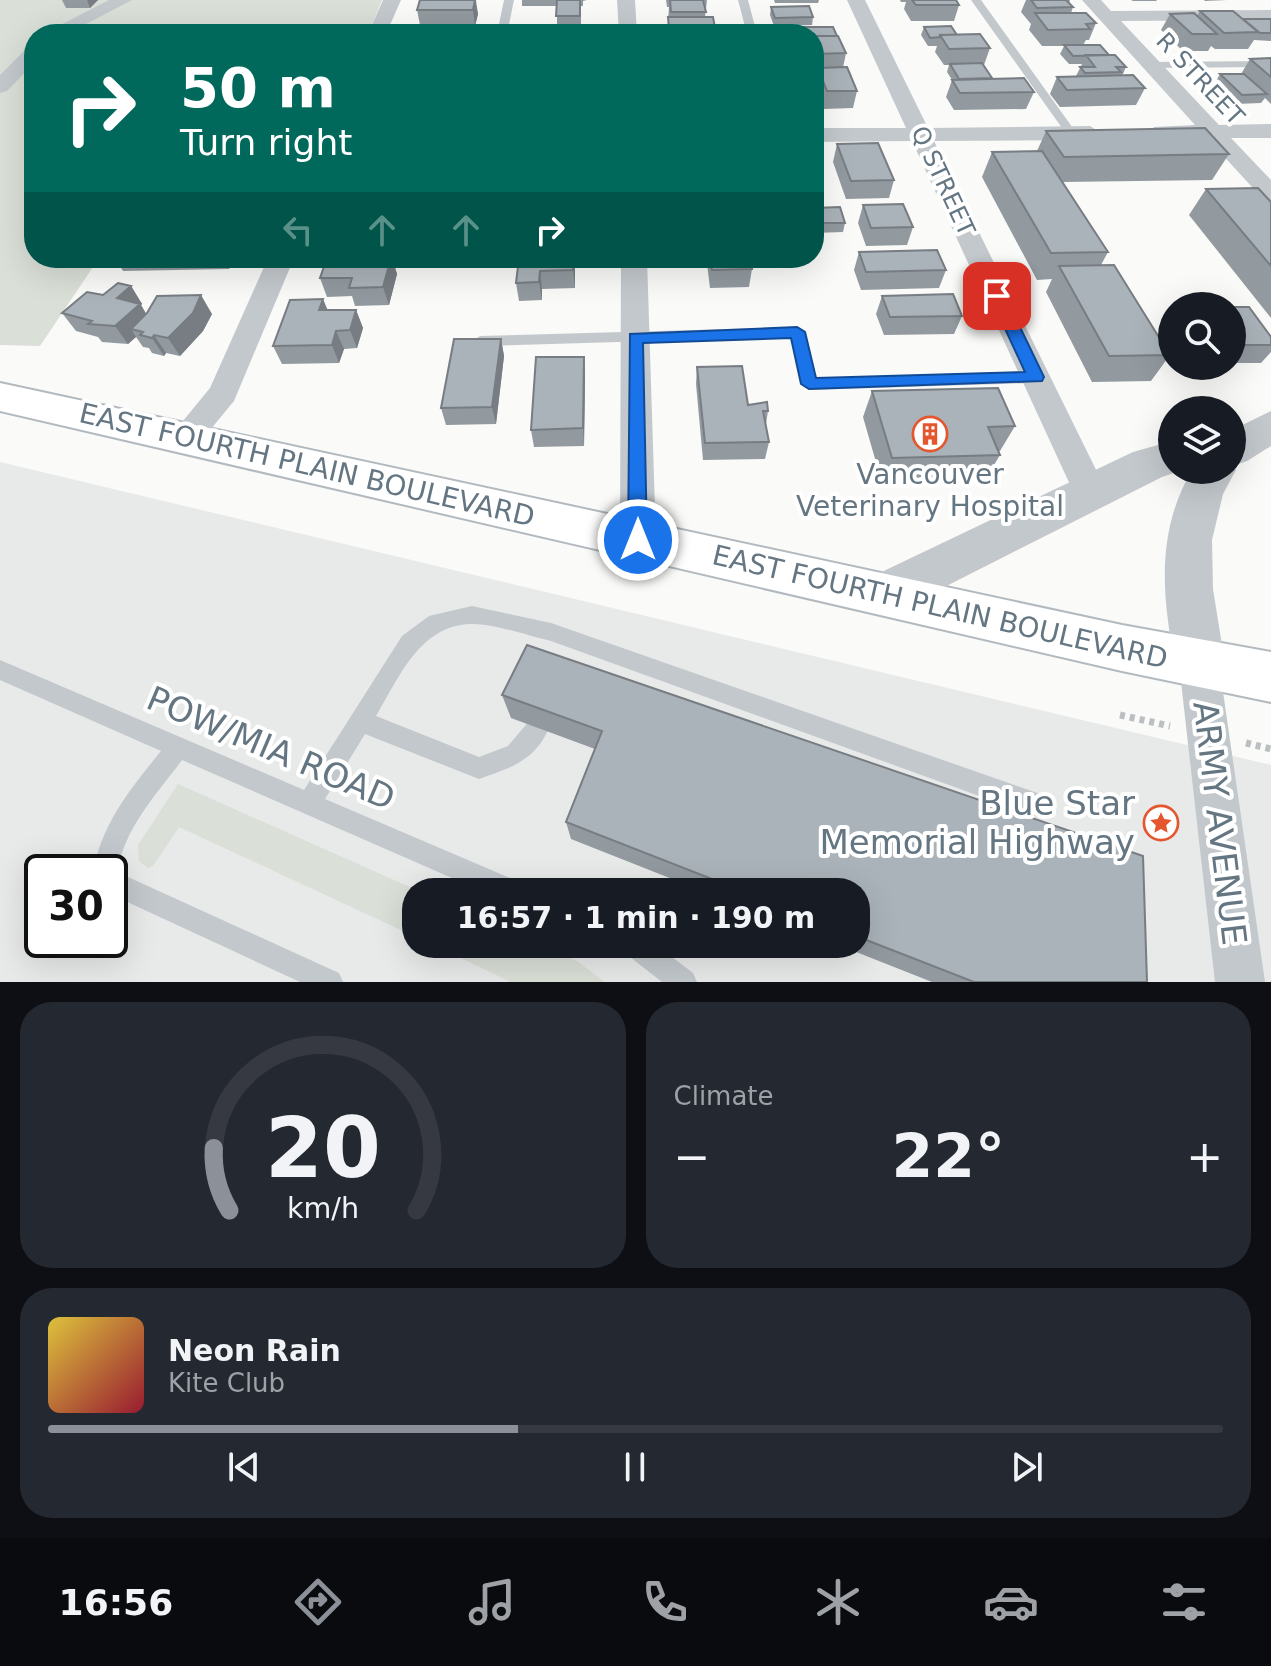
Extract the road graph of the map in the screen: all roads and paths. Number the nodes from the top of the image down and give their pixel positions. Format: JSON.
{"nodes":[{"id":1,"x":123,"y":0,"type":"edge"},
{"id":2,"x":392,"y":0,"type":"edge"},
{"id":3,"x":509,"y":0,"type":"edge"},
{"id":4,"x":626,"y":0,"type":"edge"},
{"id":5,"x":743,"y":0,"type":"edge"},
{"id":6,"x":856,"y":0,"type":"edge"},
{"id":7,"x":976,"y":0,"type":"edge"},
{"id":8,"x":1091,"y":0,"type":"edge"},
{"id":9,"x":1271,"y":15,"type":"edge"},
{"id":10,"x":1106,"y":16,"type":"junction"},
{"id":11,"x":73,"y":24,"type":"edge"},
{"id":12,"x":381,"y":24,"type":"edge"},
{"id":13,"x":504,"y":24,"type":"edge"},
{"id":14,"x":627,"y":24,"type":"edge"},
{"id":15,"x":749,"y":24,"type":"edge"},
{"id":16,"x":1271,"y":64,"type":"edge"},
{"id":17,"x":1152,"y":65,"type":"junction"},
{"id":18,"x":24,"y":66,"type":"edge"},
{"id":19,"x":0,"y":98,"type":"edge"},
{"id":20,"x":1213,"y":131,"type":"junction"},
{"id":21,"x":1271,"y":131,"type":"edge"},
{"id":22,"x":1071,"y":133,"type":"junction"},
{"id":23,"x":921,"y":134,"type":"junction"},
{"id":24,"x":824,"y":135,"type":"edge"},
{"id":25,"x":1271,"y":194,"type":"edge"},
{"id":26,"x":277,"y":268,"type":"edge"},
{"id":27,"x":634,"y":268,"type":"edge"},
{"id":28,"x":635,"y":338,"type":"junction"},
{"id":29,"x":467,"y":341,"type":"edge"},
{"id":30,"x":1036,"y":377,"type":"junction"},
{"id":31,"x":0,"y":397,"type":"edge"},
{"id":32,"x":185,"y":438,"type":"junction"},
{"id":33,"x":1158,"y":461,"type":"edge"},
{"id":34,"x":1207,"y":484,"type":"edge"},
{"id":35,"x":1090,"y":492,"type":"junction"},
{"id":36,"x":638,"y":540,"type":"junction"},
{"id":37,"x":884,"y":594,"type":"junction"},
{"id":38,"x":576,"y":641,"type":"junction"},
{"id":39,"x":1199,"y":664,"type":"junction"},
{"id":40,"x":565,"y":666,"type":"edge"},
{"id":41,"x":0,"y":670,"type":"edge"},
{"id":42,"x":1271,"y":677,"type":"edge"},
{"id":43,"x":360,"y":721,"type":"junction"},
{"id":44,"x":538,"y":728,"type":"edge"},
{"id":45,"x":178,"y":747,"type":"junction"},
{"id":46,"x":309,"y":803,"type":"junction"},
{"id":47,"x":1043,"y":807,"type":"dead end"},
{"id":48,"x":107,"y":854,"type":"edge"},
{"id":49,"x":481,"y":878,"type":"edge"},
{"id":50,"x":128,"y":889,"type":"edge"},
{"id":51,"x":652,"y":958,"type":"edge"},
{"id":52,"x":330,"y":982,"type":"edge"},
{"id":53,"x":684,"y":982,"type":"edge"},
{"id":54,"x":1240,"y":982,"type":"edge"}],
"edges":[{"from":1,"to":11,"type":"street"},
{"from":2,"to":12,"type":"street"},
{"from":3,"to":13,"type":"lane"},
{"from":4,"to":14,"type":"street"},
{"from":5,"to":15,"type":"lane"},
{"from":6,"to":23,"type":"street","name":"Q STREET"},
{"from":7,"to":22,"type":"lane"},
{"from":8,"to":10,"type":"street","name":"R STREET"},
{"from":9,"to":10,"type":"street"},
{"from":10,"to":17,"type":"street","name":"R STREET"},
{"from":16,"to":17,"type":"lane"},
{"from":17,"to":20,"type":"street","name":"R STREET"},
{"from":18,"to":19,"type":"street"},
{"from":20,"to":21,"type":"street"},
{"from":20,"to":22,"type":"street"},
{"from":20,"to":25,"type":"street","name":"R STREET"},
{"from":22,"to":23,"type":"street"},
{"from":23,"to":24,"type":"street"},
{"from":23,"to":30,"type":"street","name":"Q STREET"},
{"from":26,"to":32,"type":"street"},
{"from":27,"to":28,"type":"street"},
{"from":28,"to":29,"type":"lane"},
{"from":28,"to":30,"type":"lane"},
{"from":28,"to":36,"type":"street"},
{"from":30,"to":35,"type":"street","name":"Q STREET"},
{"from":31,"to":32,"type":"main road","name":"EAST FOURTH PLAIN BOULEVARD"},
{"from":32,"to":36,"type":"main road","name":"EAST FOURTH PLAIN BOULEVARD"},
{"from":33,"to":35,"type":"street"},
{"from":34,"to":39,"type":"street"},
{"from":35,"to":37,"type":"street"},
{"from":36,"to":37,"type":"main road","name":"EAST FOURTH PLAIN BOULEVARD"},
{"from":37,"to":39,"type":"main road","name":"EAST FOURTH PLAIN BOULEVARD"},
{"from":38,"to":40,"type":"lane"},
{"from":38,"to":43,"type":"lane"},
{"from":38,"to":47,"type":"lane"},
{"from":39,"to":42,"type":"main road","name":"EAST FOURTH PLAIN BOULEVARD"},
{"from":39,"to":54,"type":"street","name":"ARMY AVENUE"},
{"from":41,"to":45,"type":"lane","name":"POW/MIA ROAD"},
{"from":43,"to":44,"type":"lane"},
{"from":43,"to":46,"type":"lane"},
{"from":45,"to":46,"type":"lane","name":"POW/MIA ROAD"},
{"from":45,"to":48,"type":"lane"},
{"from":46,"to":49,"type":"lane","name":"POW/MIA ROAD"},
{"from":50,"to":52,"type":"lane"},
{"from":51,"to":53,"type":"lane"}]}
